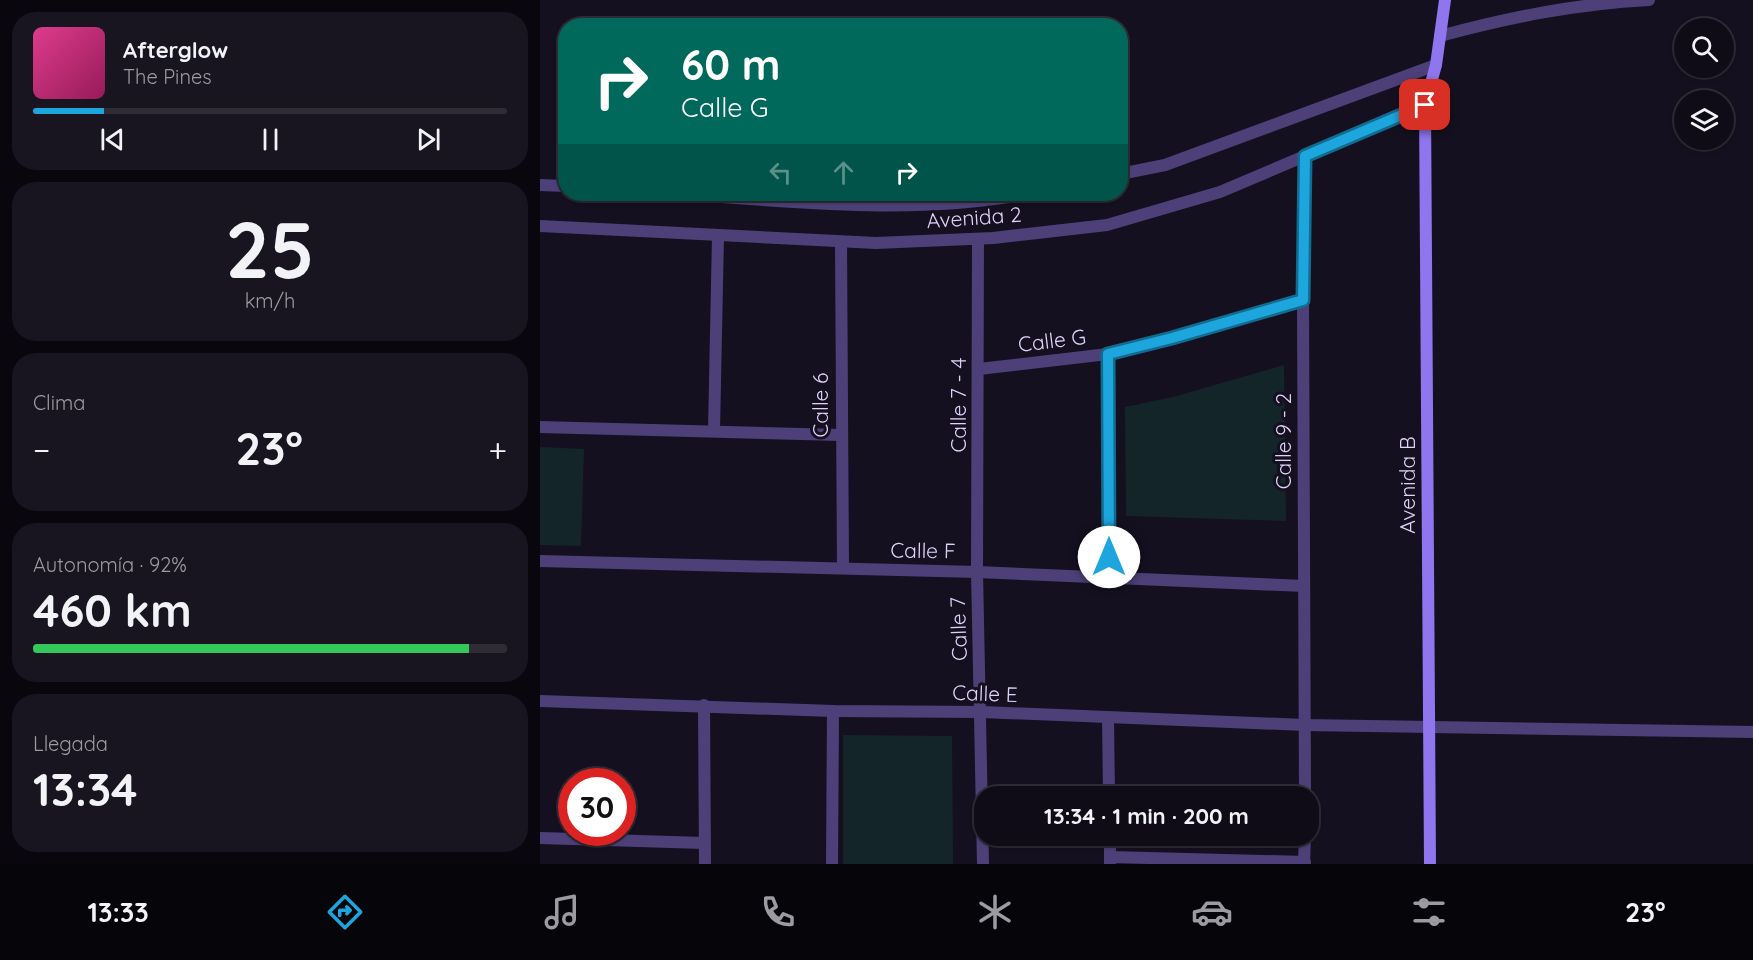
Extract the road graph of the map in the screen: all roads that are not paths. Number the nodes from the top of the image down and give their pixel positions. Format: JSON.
{"nodes":[{"id":1,"x":1446,"y":0,"type":"edge"},
{"id":2,"x":1649,"y":0,"type":"edge"},
{"id":3,"x":1440,"y":36,"type":"junction"},
{"id":4,"x":1436,"y":64,"type":"junction"},
{"id":5,"x":1425,"y":105,"type":"junction"},
{"id":6,"x":1305,"y":156,"type":"junction"},
{"id":7,"x":1128,"y":172,"type":"edge"},
{"id":8,"x":540,"y":185,"type":"edge"},
{"id":9,"x":558,"y":186,"type":"edge"},
{"id":10,"x":782,"y":201,"type":"edge"},
{"id":11,"x":970,"y":201,"type":"edge"},
{"id":12,"x":540,"y":226,"type":"edge"},
{"id":13,"x":718,"y":236,"type":"junction"},
{"id":14,"x":978,"y":239,"type":"junction"},
{"id":15,"x":841,"y":242,"type":"junction"},
{"id":16,"x":1303,"y":300,"type":"junction"},
{"id":17,"x":1108,"y":354,"type":"junction"},
{"id":18,"x":979,"y":369,"type":"junction"},
{"id":19,"x":540,"y":427,"type":"edge"},
{"id":20,"x":714,"y":431,"type":"junction"},
{"id":21,"x":840,"y":435,"type":"junction"},
{"id":22,"x":540,"y":561,"type":"edge"},
{"id":23,"x":843,"y":568,"type":"junction"},
{"id":24,"x":977,"y":572,"type":"junction"},
{"id":25,"x":1109,"y":579,"type":"junction"},
{"id":26,"x":1304,"y":586,"type":"junction"},
{"id":27,"x":540,"y":701,"type":"edge"},
{"id":28,"x":704,"y":705,"type":"junction"},
{"id":29,"x":833,"y":711,"type":"junction"},
{"id":30,"x":982,"y":712,"type":"junction"},
{"id":31,"x":1108,"y":719,"type":"junction"},
{"id":32,"x":1305,"y":725,"type":"junction"},
{"id":33,"x":1430,"y":726,"type":"junction"},
{"id":34,"x":1753,"y":732,"type":"edge"},
{"id":35,"x":1109,"y":786,"type":"edge"},
{"id":36,"x":1305,"y":786,"type":"edge"},
{"id":37,"x":540,"y":838,"type":"edge"},
{"id":38,"x":704,"y":843,"type":"junction"},
{"id":39,"x":1305,"y":846,"type":"edge"},
{"id":40,"x":1110,"y":860,"type":"edge"},
{"id":41,"x":1305,"y":863,"type":"edge"},
{"id":42,"x":705,"y":864,"type":"edge"},
{"id":43,"x":832,"y":864,"type":"edge"},
{"id":44,"x":983,"y":864,"type":"edge"},
{"id":45,"x":1430,"y":864,"type":"edge"}],
"edges":[{"from":1,"to":3,"type":"main road","name":"Avenida B"},
{"from":2,"to":3,"type":"street"},
{"from":3,"to":4,"type":"main road","name":"Avenida B"},
{"from":4,"to":5,"type":"main road","name":"Avenida B"},
{"from":4,"to":7,"type":"street"},
{"from":5,"to":6,"type":"street","name":"Avenida 2"},
{"from":5,"to":33,"type":"main road","name":"Avenida B"},
{"from":6,"to":14,"type":"street","name":"Avenida 2"},
{"from":6,"to":16,"type":"street","name":"Calle 9 - 2"},
{"from":8,"to":9,"type":"street"},
{"from":10,"to":11,"type":"street","name":"Avenida 2"},
{"from":12,"to":13,"type":"street","name":"Avenida 2"},
{"from":13,"to":15,"type":"street","name":"Avenida 2"},
{"from":13,"to":20,"type":"street"},
{"from":14,"to":15,"type":"street","name":"Avenida 2"},
{"from":14,"to":18,"type":"street","name":"Calle 7 - 4"},
{"from":15,"to":21,"type":"street","name":"Calle 6"},
{"from":16,"to":17,"type":"street","name":"Calle G"},
{"from":16,"to":26,"type":"street","name":"Calle 9 - 2"},
{"from":17,"to":18,"type":"street","name":"Calle G"},
{"from":17,"to":25,"type":"street"},
{"from":18,"to":24,"type":"street","name":"Calle 7 - 4"},
{"from":19,"to":20,"type":"street"},
{"from":20,"to":21,"type":"street"},
{"from":21,"to":23,"type":"street","name":"Calle 6"},
{"from":22,"to":23,"type":"street","name":"Calle F"},
{"from":23,"to":24,"type":"street","name":"Calle F"},
{"from":24,"to":25,"type":"street","name":"Calle F"},
{"from":24,"to":30,"type":"street","name":"Calle 7"},
{"from":25,"to":26,"type":"street","name":"Calle F"},
{"from":26,"to":32,"type":"street","name":"Calle 9 - 2"},
{"from":27,"to":28,"type":"street","name":"Calle E"},
{"from":28,"to":29,"type":"street","name":"Calle E"},
{"from":28,"to":38,"type":"street"},
{"from":29,"to":30,"type":"street","name":"Calle E"},
{"from":29,"to":43,"type":"street"},
{"from":30,"to":31,"type":"street","name":"Calle E"},
{"from":30,"to":44,"type":"street","name":"Calle 7"},
{"from":31,"to":32,"type":"street","name":"Calle E"},
{"from":31,"to":35,"type":"street"},
{"from":32,"to":33,"type":"street","name":"Calle E"},
{"from":32,"to":36,"type":"street","name":"Calle 9 - 2"},
{"from":33,"to":34,"type":"street","name":"Calle E"},
{"from":33,"to":45,"type":"main road","name":"Avenida B"},
{"from":37,"to":38,"type":"street"},
{"from":38,"to":42,"type":"street"},
{"from":39,"to":41,"type":"street"},
{"from":40,"to":41,"type":"street"}]}
